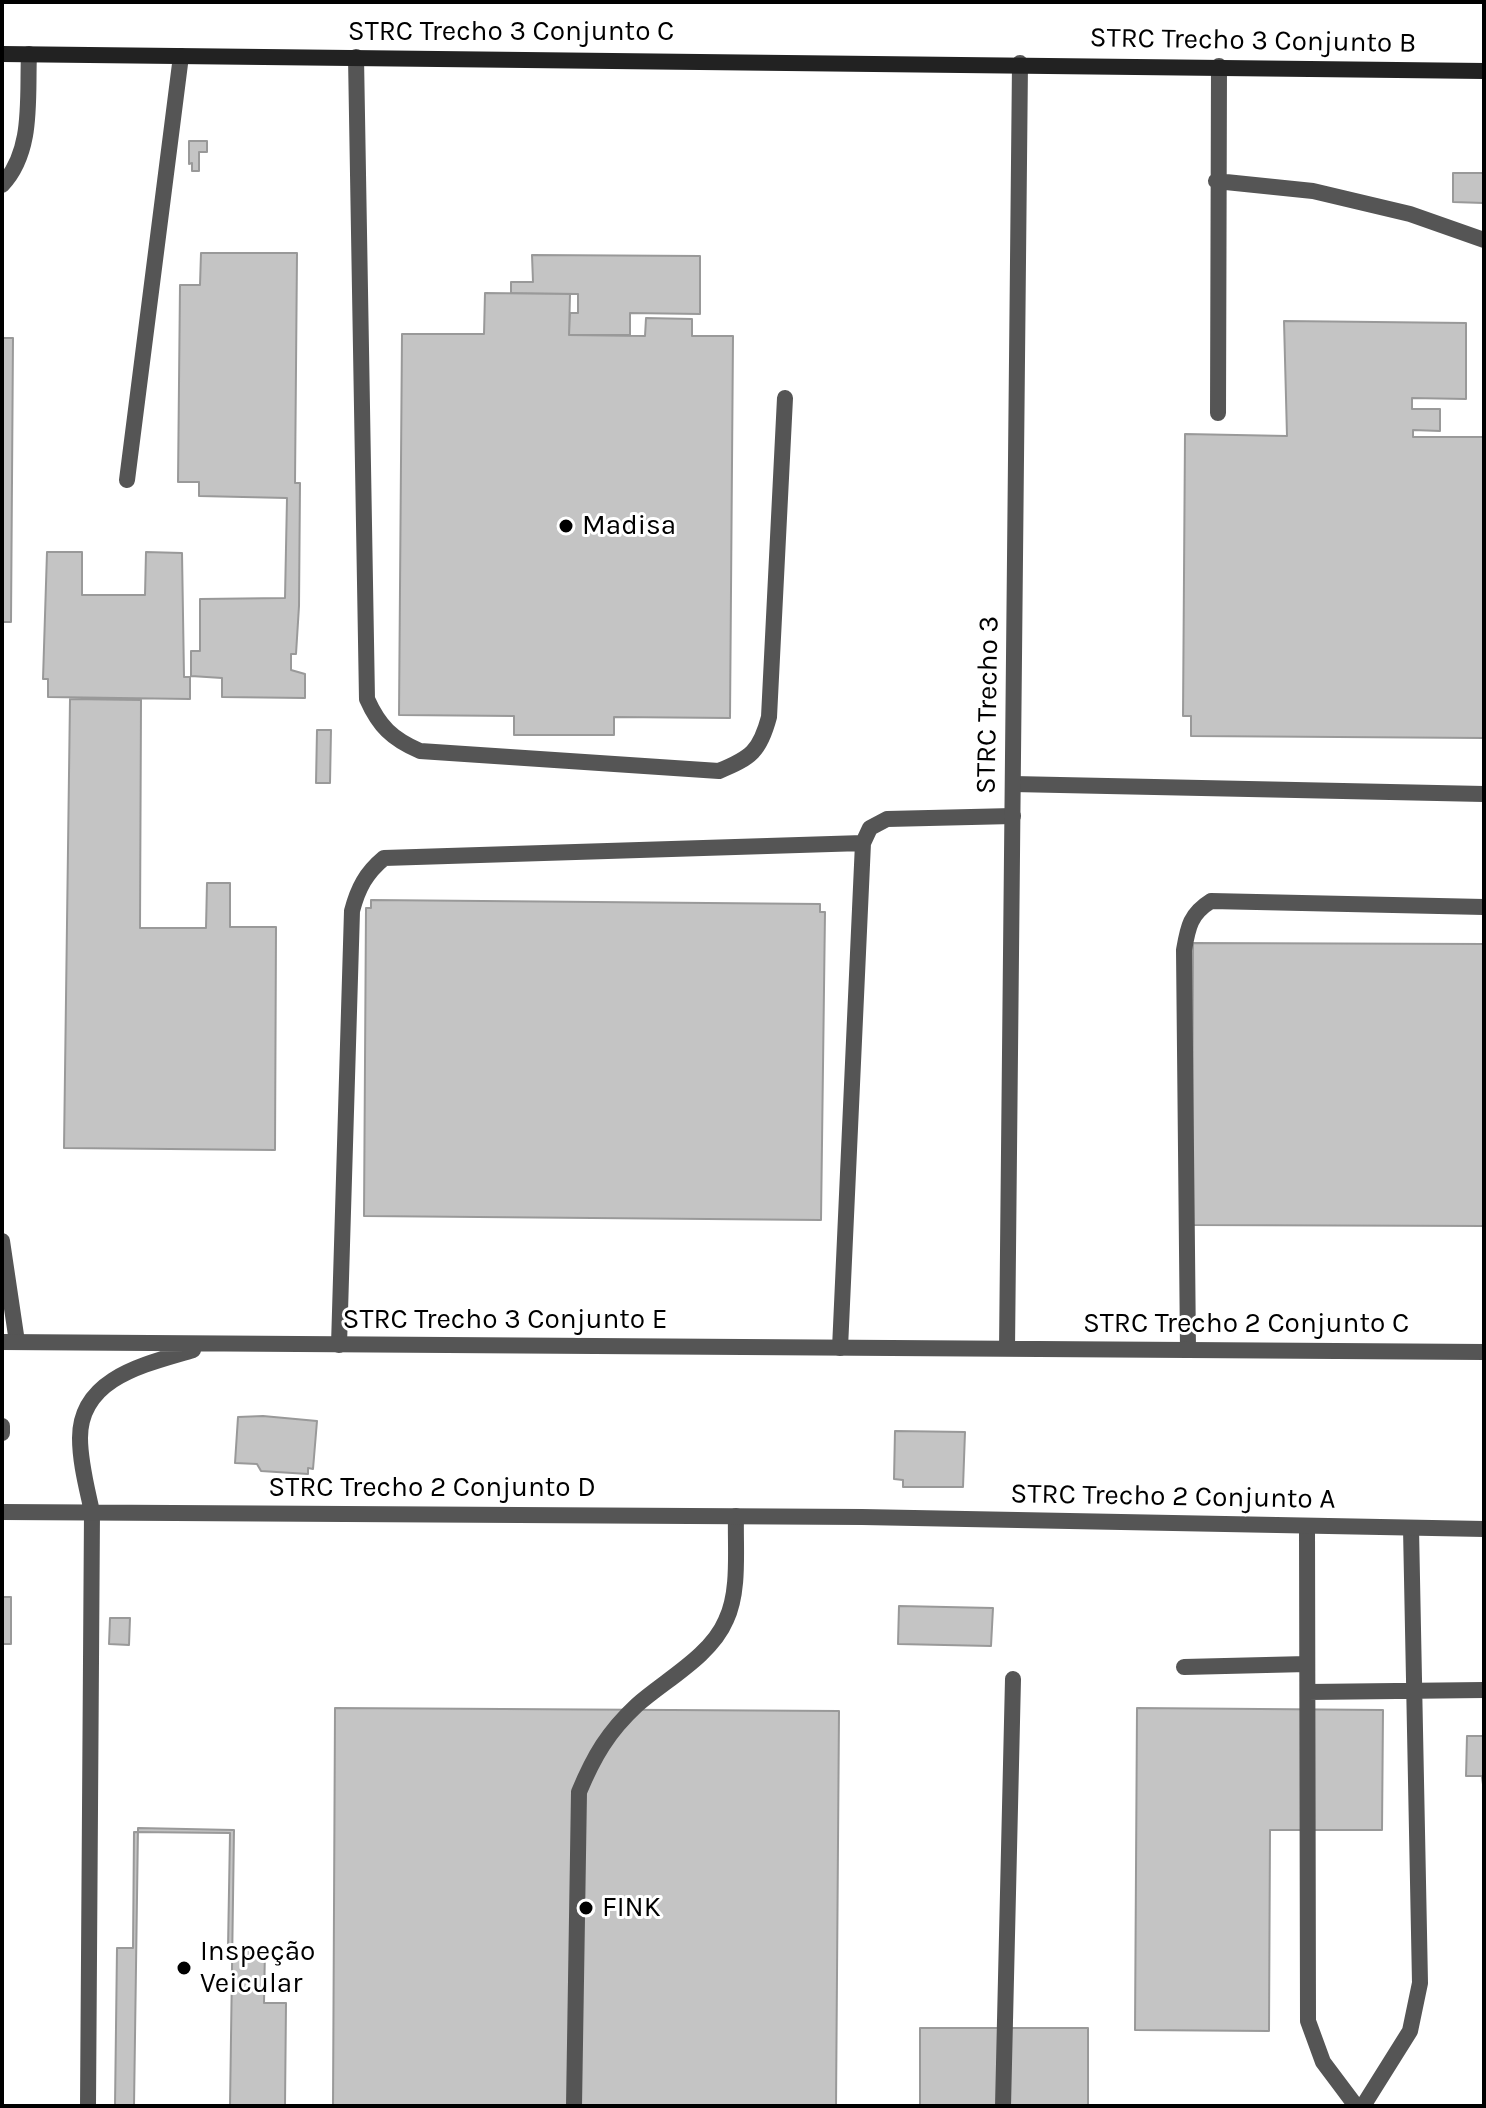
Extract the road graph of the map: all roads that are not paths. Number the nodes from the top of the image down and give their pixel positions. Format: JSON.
{"nodes":[{"id":1,"x":2,"y":54,"type":"edge"},
{"id":2,"x":29,"y":54,"type":"junction"},
{"id":3,"x":181,"y":56,"type":"junction"},
{"id":4,"x":356,"y":57,"type":"junction"},
{"id":5,"x":1020,"y":63,"type":"junction"},
{"id":6,"x":1219,"y":66,"type":"junction"},
{"id":7,"x":1484,"y":71,"type":"edge"},
{"id":8,"x":1216,"y":181,"type":"junction"},
{"id":9,"x":2,"y":185,"type":"edge"},
{"id":10,"x":1484,"y":240,"type":"edge"},
{"id":11,"x":785,"y":398,"type":"dead end"},
{"id":12,"x":1218,"y":413,"type":"dead end"},
{"id":13,"x":127,"y":480,"type":"dead end"},
{"id":14,"x":1013,"y":784,"type":"junction"},
{"id":15,"x":1484,"y":794,"type":"edge"},
{"id":16,"x":1013,"y":816,"type":"junction"},
{"id":17,"x":863,"y":843,"type":"junction"},
{"id":18,"x":1484,"y":907,"type":"edge"},
{"id":19,"x":2,"y":1241,"type":"edge"},
{"id":20,"x":10,"y":1342,"type":"edge"},
{"id":21,"x":210,"y":1345,"type":"junction"},
{"id":22,"x":339,"y":1345,"type":"junction"},
{"id":23,"x":840,"y":1348,"type":"junction"},
{"id":24,"x":1007,"y":1349,"type":"junction"},
{"id":25,"x":1188,"y":1350,"type":"junction"},
{"id":26,"x":1484,"y":1352,"type":"edge"},
{"id":27,"x":2,"y":1426,"type":"edge"},
{"id":28,"x":2,"y":1433,"type":"edge"},
{"id":29,"x":2,"y":1512,"type":"edge"},
{"id":30,"x":92,"y":1512,"type":"junction"},
{"id":31,"x":736,"y":1516,"type":"junction"},
{"id":32,"x":862,"y":1517,"type":"joint"},
{"id":33,"x":1307,"y":1526,"type":"junction"},
{"id":34,"x":1411,"y":1528,"type":"junction"},
{"id":35,"x":1484,"y":1529,"type":"edge"},
{"id":36,"x":1307,"y":1664,"type":"junction"},
{"id":37,"x":1184,"y":1667,"type":"dead end"},
{"id":38,"x":1013,"y":1679,"type":"dead end"},
{"id":39,"x":1484,"y":1690,"type":"edge"},
{"id":40,"x":1308,"y":1692,"type":"junction"},
{"id":41,"x":1413,"y":1693,"type":"junction"},
{"id":42,"x":88,"y":2106,"type":"edge"},
{"id":43,"x":574,"y":2106,"type":"edge"},
{"id":44,"x":1003,"y":2106,"type":"edge"},
{"id":45,"x":1356,"y":2106,"type":"edge"},
{"id":46,"x":1363,"y":2106,"type":"edge"}],
"edges":[{"from":1,"to":2,"type":"main road","name":"STRC Trecho 3 Conjunto C"},
{"from":2,"to":3,"type":"main road","name":"STRC Trecho 3 Conjunto C"},
{"from":2,"to":9,"type":"street"},
{"from":3,"to":4,"type":"main road","name":"STRC Trecho 3 Conjunto C"},
{"from":3,"to":13,"type":"street"},
{"from":4,"to":5,"type":"main road","name":"STRC Trecho 3 Conjunto C"},
{"from":4,"to":11,"type":"street"},
{"from":5,"to":6,"type":"main road","name":"STRC Trecho 3 Conjunto B"},
{"from":5,"to":14,"type":"street","name":"STRC Trecho 3"},
{"from":6,"to":7,"type":"main road","name":"STRC Trecho 3 Conjunto B"},
{"from":6,"to":8,"type":"street"},
{"from":8,"to":10,"type":"street"},
{"from":8,"to":12,"type":"street"},
{"from":14,"to":15,"type":"street"},
{"from":14,"to":16,"type":"street","name":"STRC Trecho 3"},
{"from":16,"to":17,"type":"street"},
{"from":16,"to":24,"type":"street","name":"STRC Trecho 3"},
{"from":17,"to":22,"type":"street"},
{"from":17,"to":23,"type":"street"},
{"from":18,"to":25,"type":"street"},
{"from":19,"to":20,"type":"street"},
{"from":20,"to":21,"type":"street","name":"STRC Trecho 3 Conjunto E"},
{"from":21,"to":22,"type":"street","name":"STRC Trecho 3 Conjunto E"},
{"from":21,"to":30,"type":"street"},
{"from":22,"to":23,"type":"street","name":"STRC Trecho 3 Conjunto E"},
{"from":23,"to":24,"type":"street","name":"STRC Trecho 3 Conjunto E"},
{"from":24,"to":25,"type":"street","name":"STRC Trecho 2 Conjunto C"},
{"from":25,"to":26,"type":"street","name":"STRC Trecho 2 Conjunto C"},
{"from":27,"to":28,"type":"street"},
{"from":29,"to":30,"type":"street","name":"STRC Trecho 2 Conjunto D"},
{"from":30,"to":31,"type":"street","name":"STRC Trecho 2 Conjunto D"},
{"from":30,"to":42,"type":"street"},
{"from":31,"to":32,"type":"street","name":"STRC Trecho 2 Conjunto D"},
{"from":31,"to":43,"type":"street"},
{"from":32,"to":33,"type":"street","name":"STRC Trecho 2 Conjunto A"},
{"from":33,"to":34,"type":"street","name":"STRC Trecho 2 Conjunto A"},
{"from":33,"to":36,"type":"street"},
{"from":34,"to":35,"type":"street","name":"STRC Trecho 2 Conjunto A"},
{"from":34,"to":41,"type":"street"},
{"from":36,"to":37,"type":"street"},
{"from":36,"to":40,"type":"street"},
{"from":38,"to":44,"type":"street"},
{"from":39,"to":41,"type":"street"},
{"from":40,"to":41,"type":"street"},
{"from":40,"to":45,"type":"street"},
{"from":41,"to":46,"type":"street"}]}
